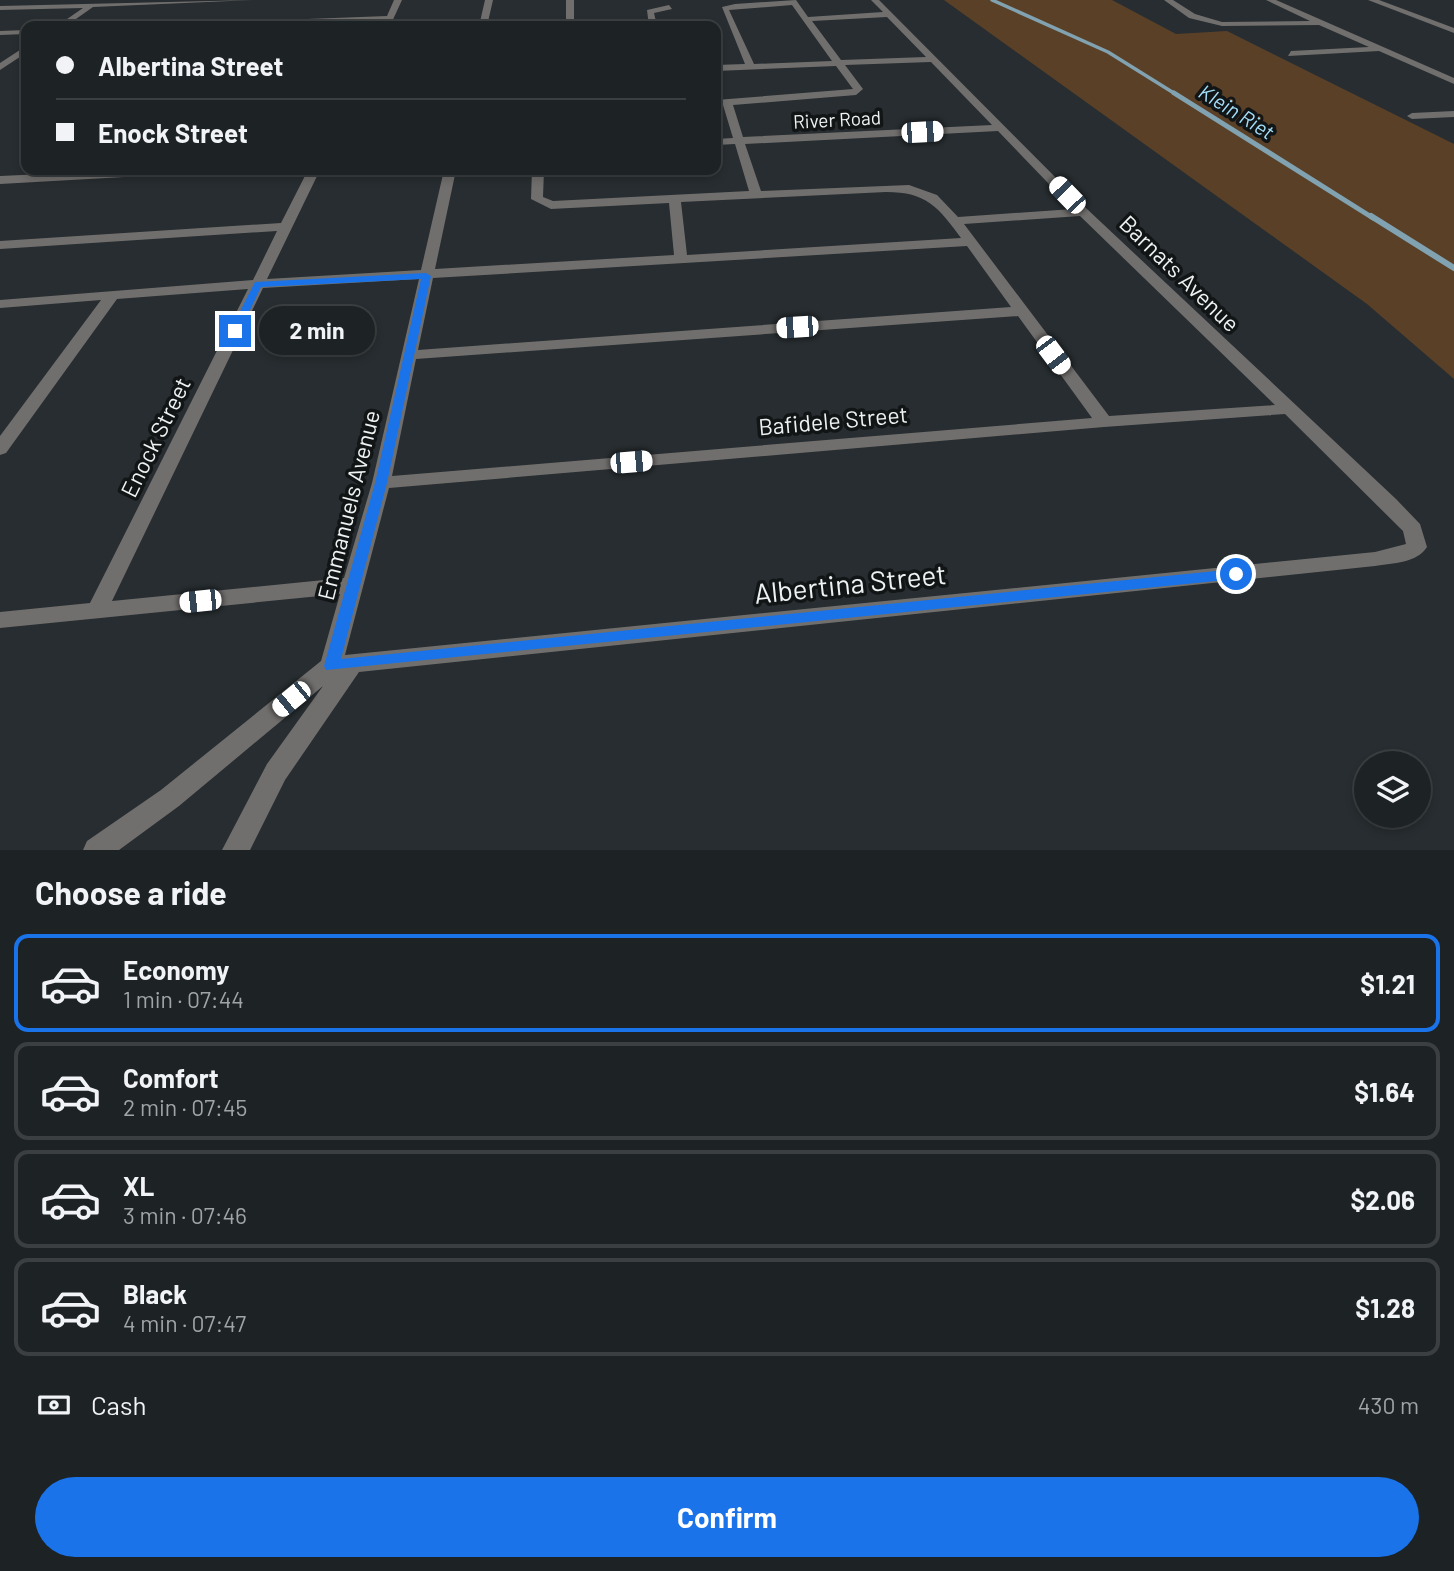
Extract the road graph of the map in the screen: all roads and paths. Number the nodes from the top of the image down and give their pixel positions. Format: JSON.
{"nodes":[{"id":1,"x":249,"y":0,"type":"edge"},
{"id":2,"x":398,"y":0,"type":"edge"},
{"id":3,"x":489,"y":0,"type":"edge"},
{"id":4,"x":570,"y":0,"type":"edge"},
{"id":5,"x":875,"y":0,"type":"edge"},
{"id":6,"x":1168,"y":0,"type":"edge"},
{"id":7,"x":1270,"y":0,"type":"edge"},
{"id":8,"x":1372,"y":0,"type":"edge"},
{"id":9,"x":794,"y":2,"type":"edge"},
{"id":10,"x":96,"y":3,"type":"edge"},
{"id":11,"x":669,"y":7,"type":"dead end"},
{"id":12,"x":0,"y":8,"type":"edge"},
{"id":13,"x":890,"y":14,"type":"junction"},
{"id":14,"x":808,"y":19,"type":"junction"},
{"id":15,"x":69,"y":21,"type":"edge"},
{"id":16,"x":388,"y":21,"type":"edge"},
{"id":17,"x":484,"y":21,"type":"edge"},
{"id":18,"x":570,"y":21,"type":"edge"},
{"id":19,"x":652,"y":21,"type":"edge"},
{"id":20,"x":1322,"y":23,"type":"junction"},
{"id":21,"x":21,"y":32,"type":"edge"},
{"id":22,"x":1454,"y":32,"type":"edge"},
{"id":23,"x":0,"y":33,"type":"edge"},
{"id":24,"x":1381,"y":49,"type":"junction"},
{"id":25,"x":21,"y":52,"type":"edge"},
{"id":26,"x":1291,"y":54,"type":"dead end"},
{"id":27,"x":15,"y":56,"type":"junction"},
{"id":28,"x":21,"y":56,"type":"edge"},
{"id":29,"x":934,"y":59,"type":"junction"},
{"id":30,"x":840,"y":63,"type":"junction"},
{"id":31,"x":0,"y":66,"type":"edge"},
{"id":32,"x":751,"y":67,"type":"junction"},
{"id":33,"x":721,"y":68,"type":"edge"},
{"id":34,"x":1451,"y":78,"type":"edge"},
{"id":35,"x":721,"y":102,"type":"edge"},
{"id":36,"x":1454,"y":114,"type":"edge"},
{"id":37,"x":1412,"y":116,"type":"dead end"},
{"id":38,"x":1001,"y":128,"type":"junction"},
{"id":39,"x":738,"y":141,"type":"junction"},
{"id":40,"x":721,"y":142,"type":"edge"},
{"id":41,"x":98,"y":175,"type":"edge"},
{"id":42,"x":311,"y":175,"type":"edge"},
{"id":43,"x":449,"y":175,"type":"edge"},
{"id":44,"x":537,"y":175,"type":"edge"},
{"id":45,"x":0,"y":180,"type":"edge"},
{"id":46,"x":756,"y":195,"type":"junction"},
{"id":47,"x":675,"y":201,"type":"junction"},
{"id":48,"x":1083,"y":212,"type":"junction"},
{"id":49,"x":955,"y":221,"type":"junction"},
{"id":50,"x":284,"y":227,"type":"junction"},
{"id":51,"x":969,"y":242,"type":"junction"},
{"id":52,"x":0,"y":245,"type":"edge"},
{"id":53,"x":681,"y":260,"type":"junction"},
{"id":54,"x":426,"y":276,"type":"junction"},
{"id":55,"x":258,"y":284,"type":"junction"},
{"id":56,"x":112,"y":296,"type":"junction"},
{"id":57,"x":0,"y":304,"type":"edge"},
{"id":58,"x":1019,"y":311,"type":"junction"},
{"id":59,"x":408,"y":355,"type":"junction"},
{"id":60,"x":1290,"y":409,"type":"junction"},
{"id":61,"x":1104,"y":422,"type":"junction"},
{"id":62,"x":0,"y":449,"type":"edge"},
{"id":63,"x":381,"y":483,"type":"junction"},
{"id":64,"x":1375,"y":559,"type":"joint"},
{"id":65,"x":355,"y":585,"type":"junction"},
{"id":66,"x":96,"y":612,"type":"junction"},
{"id":67,"x":0,"y":620,"type":"edge"},
{"id":68,"x":342,"y":665,"type":"junction"},
{"id":69,"x":97,"y":850,"type":"edge"},
{"id":70,"x":236,"y":850,"type":"edge"}],
"edges":[{"from":1,"to":10,"type":"street"},
{"from":2,"to":16,"type":"street"},
{"from":3,"to":17,"type":"street"},
{"from":4,"to":18,"type":"street"},
{"from":5,"to":13,"type":"street","name":"Barnats Avenue"},
{"from":6,"to":20,"type":"street"},
{"from":7,"to":20,"type":"street"},
{"from":8,"to":22,"type":"street"},
{"from":9,"to":14,"type":"street"},
{"from":9,"to":32,"type":"street"},
{"from":10,"to":12,"type":"street"},
{"from":10,"to":15,"type":"street"},
{"from":11,"to":19,"type":"street"},
{"from":13,"to":14,"type":"street"},
{"from":13,"to":29,"type":"street","name":"Barnats Avenue"},
{"from":14,"to":30,"type":"street"},
{"from":20,"to":24,"type":"street"},
{"from":21,"to":23,"type":"street"},
{"from":24,"to":26,"type":"street"},
{"from":24,"to":34,"type":"street"},
{"from":25,"to":27,"type":"street"},
{"from":27,"to":28,"type":"street"},
{"from":27,"to":31,"type":"street"},
{"from":29,"to":30,"type":"street"},
{"from":29,"to":38,"type":"street","name":"Barnats Avenue"},
{"from":30,"to":32,"type":"street"},
{"from":30,"to":35,"type":"street"},
{"from":32,"to":33,"type":"street"},
{"from":35,"to":39,"type":"street"},
{"from":36,"to":37,"type":"street"},
{"from":38,"to":39,"type":"street","name":"River Road"},
{"from":38,"to":48,"type":"street","name":"Barnats Avenue"},
{"from":39,"to":40,"type":"street","name":"River Road"},
{"from":39,"to":46,"type":"street"},
{"from":41,"to":45,"type":"street"},
{"from":42,"to":50,"type":"street","name":"Enock Street"},
{"from":43,"to":54,"type":"street","name":"Emmanuels Avenue"},
{"from":44,"to":47,"type":"street"},
{"from":46,"to":47,"type":"street"},
{"from":46,"to":49,"type":"street"},
{"from":47,"to":53,"type":"street"},
{"from":48,"to":49,"type":"street"},
{"from":48,"to":60,"type":"street","name":"Barnats Avenue"},
{"from":49,"to":51,"type":"street"},
{"from":50,"to":52,"type":"street"},
{"from":50,"to":55,"type":"street","name":"Enock Street"},
{"from":51,"to":53,"type":"street"},
{"from":51,"to":58,"type":"street"},
{"from":53,"to":54,"type":"street"},
{"from":54,"to":55,"type":"street"},
{"from":54,"to":59,"type":"street","name":"Emmanuels Avenue"},
{"from":55,"to":56,"type":"street"},
{"from":55,"to":66,"type":"street","name":"Enock Street"},
{"from":56,"to":57,"type":"street"},
{"from":56,"to":62,"type":"street"},
{"from":58,"to":59,"type":"street"},
{"from":58,"to":61,"type":"street"},
{"from":59,"to":63,"type":"street","name":"Emmanuels Avenue"},
{"from":60,"to":61,"type":"street","name":"Bafidele Street"},
{"from":60,"to":64,"type":"street","name":"Barnats Avenue"},
{"from":61,"to":63,"type":"street","name":"Bafidele Street"},
{"from":63,"to":65,"type":"street","name":"Emmanuels Avenue"},
{"from":64,"to":68,"type":"street","name":"Albertina Street"},
{"from":65,"to":66,"type":"street"},
{"from":65,"to":68,"type":"street","name":"Emmanuels Avenue"},
{"from":66,"to":67,"type":"street"},
{"from":68,"to":69,"type":"street"},
{"from":68,"to":70,"type":"street","name":"Emmanuels Avenue"}]}
